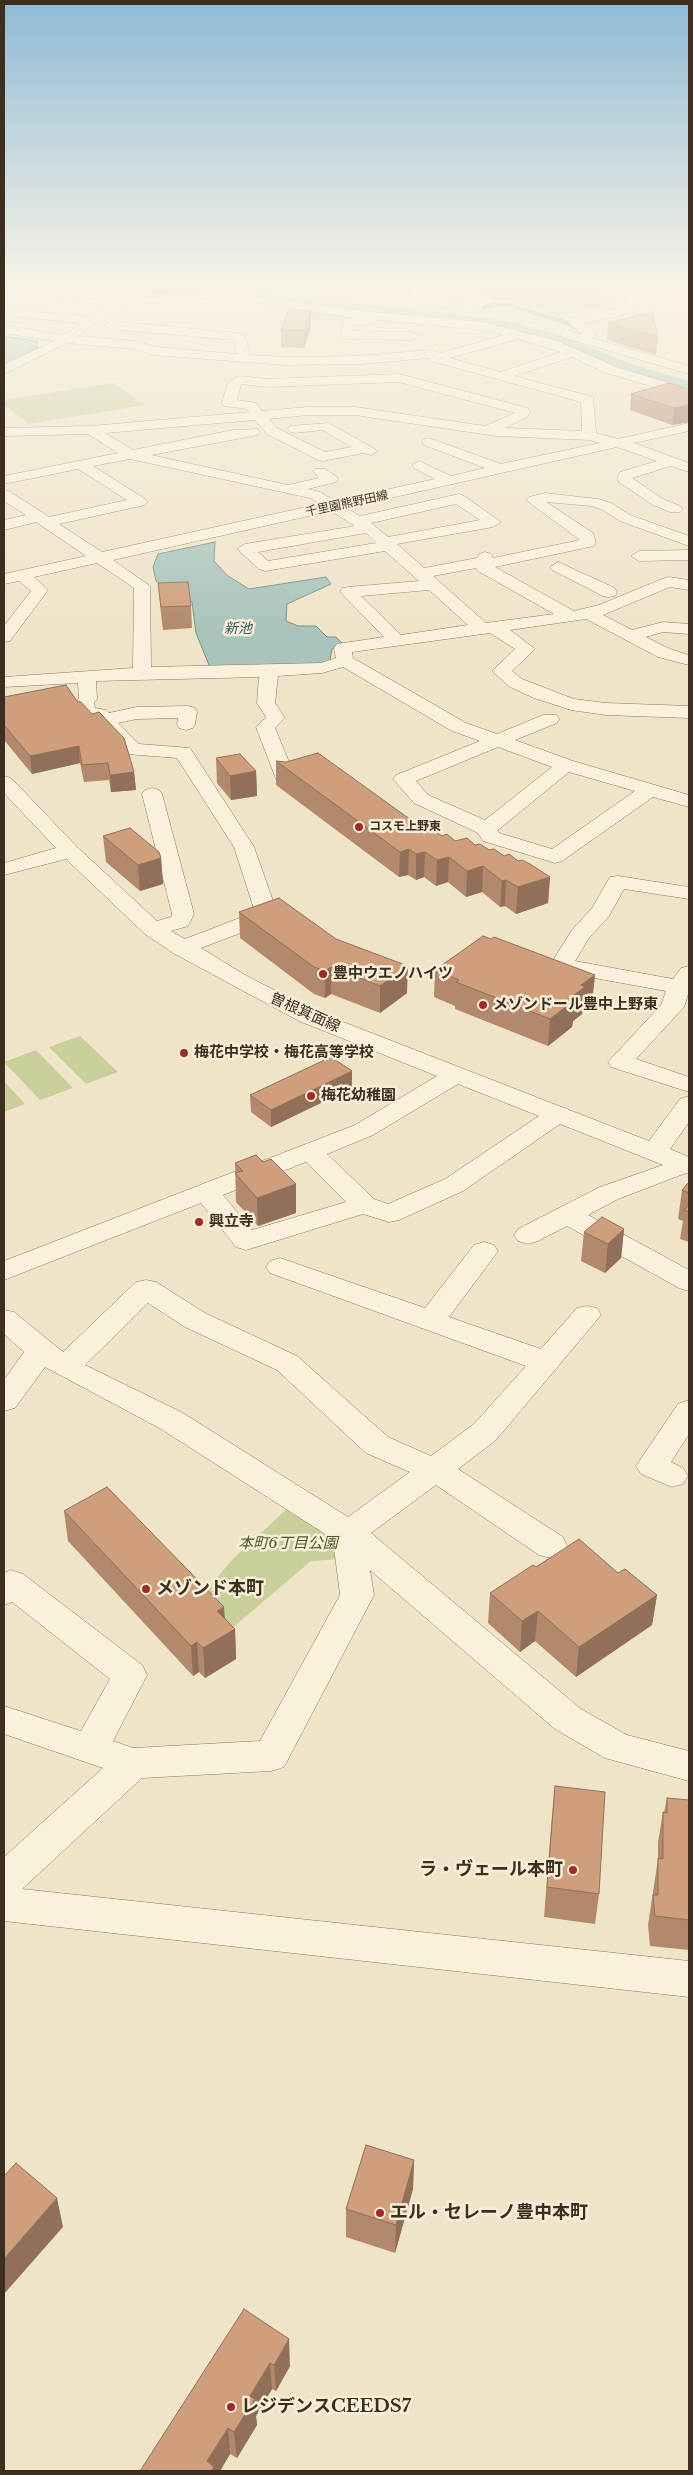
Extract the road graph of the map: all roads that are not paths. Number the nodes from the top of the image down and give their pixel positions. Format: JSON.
{"nodes":[{"id":1,"x":230,"y":400,"type":"edge"},
{"id":2,"x":305,"y":400,"type":"edge"},
{"id":3,"x":474,"y":400,"type":"edge"},
{"id":4,"x":484,"y":400,"type":"edge"},
{"id":5,"x":588,"y":400,"type":"edge"},
{"id":6,"x":308,"y":411,"type":"junction"},
{"id":7,"x":388,"y":412,"type":"junction"},
{"id":8,"x":259,"y":415,"type":"junction"},
{"id":9,"x":414,"y":420,"type":"junction"},
{"id":10,"x":689,"y":427,"type":"edge"},
{"id":11,"x":378,"y":428,"type":"dead end"},
{"id":12,"x":272,"y":431,"type":"junction"},
{"id":13,"x":483,"y":431,"type":"junction"},
{"id":14,"x":4,"y":432,"type":"edge"},
{"id":15,"x":360,"y":432,"type":"dead end"},
{"id":16,"x":97,"y":434,"type":"junction"},
{"id":17,"x":342,"y":436,"type":"junction"},
{"id":18,"x":590,"y":436,"type":"junction"},
{"id":19,"x":429,"y":442,"type":"dead end"},
{"id":20,"x":618,"y":443,"type":"junction"},
{"id":21,"x":65,"y":445,"type":"dead end"},
{"id":22,"x":365,"y":448,"type":"junction"},
{"id":23,"x":132,"y":455,"type":"junction"},
{"id":24,"x":382,"y":455,"type":"dead end"},
{"id":25,"x":202,"y":456,"type":"dead end"},
{"id":26,"x":674,"y":461,"type":"junction"},
{"id":27,"x":171,"y":464,"type":"junction"},
{"id":28,"x":81,"y":465,"type":"junction"},
{"id":29,"x":419,"y":465,"type":"dead end"},
{"id":30,"x":503,"y":470,"type":"junction"},
{"id":31,"x":320,"y":472,"type":"dead end"},
{"id":32,"x":687,"y":476,"type":"edge"},
{"id":33,"x":4,"y":480,"type":"edge"},
{"id":34,"x":450,"y":481,"type":"junction"},
{"id":35,"x":292,"y":489,"type":"junction"},
{"id":36,"x":4,"y":494,"type":"edge"},
{"id":37,"x":336,"y":506,"type":"junction"},
{"id":38,"x":685,"y":510,"type":"edge"},
{"id":39,"x":42,"y":520,"type":"junction"},
{"id":40,"x":4,"y":524,"type":"edge"},
{"id":41,"x":364,"y":524,"type":"junction"},
{"id":42,"x":450,"y":529,"type":"junction"},
{"id":43,"x":689,"y":541,"type":"edge"},
{"id":44,"x":388,"y":543,"type":"junction"},
{"id":45,"x":689,"y":555,"type":"edge"},
{"id":46,"x":639,"y":556,"type":"dead end"},
{"id":47,"x":100,"y":558,"type":"junction"},
{"id":48,"x":587,"y":560,"type":"dead end"},
{"id":49,"x":485,"y":563,"type":"junction"},
{"id":50,"x":558,"y":566,"type":"junction"},
{"id":51,"x":22,"y":575,"type":"junction"},
{"id":52,"x":4,"y":579,"type":"edge"},
{"id":53,"x":427,"y":579,"type":"junction"},
{"id":54,"x":502,"y":579,"type":"junction"},
{"id":55,"x":689,"y":585,"type":"edge"},
{"id":56,"x":609,"y":592,"type":"dead end"},
{"id":57,"x":580,"y":615,"type":"junction"},
{"id":58,"x":488,"y":628,"type":"junction"},
{"id":59,"x":689,"y":629,"type":"edge"},
{"id":60,"x":630,"y":636,"type":"junction"},
{"id":61,"x":4,"y":637,"type":"edge"},
{"id":62,"x":397,"y":640,"type":"junction"},
{"id":63,"x":345,"y":660,"type":"junction"},
{"id":64,"x":689,"y":660,"type":"edge"},
{"id":65,"x":269,"y":671,"type":"junction"},
{"id":66,"x":142,"y":673,"type":"junction"},
{"id":67,"x":86,"y":676,"type":"junction"},
{"id":68,"x":4,"y":682,"type":"edge"},
{"id":69,"x":689,"y":712,"type":"edge"},
{"id":70,"x":550,"y":719,"type":"dead end"},
{"id":71,"x":105,"y":720,"type":"junction"},
{"id":72,"x":186,"y":724,"type":"dead end"},
{"id":73,"x":497,"y":742,"type":"junction"},
{"id":74,"x":566,"y":765,"type":"junction"},
{"id":75,"x":286,"y":779,"type":"edge"},
{"id":76,"x":4,"y":782,"type":"edge"},
{"id":77,"x":651,"y":789,"type":"junction"},
{"id":78,"x":152,"y":794,"type":"dead end"},
{"id":79,"x":689,"y":801,"type":"edge"},
{"id":80,"x":487,"y":829,"type":"junction"},
{"id":81,"x":70,"y":851,"type":"junction"},
{"id":82,"x":4,"y":869,"type":"edge"},
{"id":83,"x":689,"y":893,"type":"edge"},
{"id":84,"x":153,"y":929,"type":"junction"},
{"id":85,"x":181,"y":948,"type":"junction"},
{"id":86,"x":682,"y":995,"type":"edge"},
{"id":87,"x":458,"y":1074,"type":"junction"},
{"id":88,"x":689,"y":1085,"type":"edge"},
{"id":89,"x":689,"y":1104,"type":"edge"},
{"id":90,"x":559,"y":1114,"type":"junction"},
{"id":91,"x":310,"y":1152,"type":"junction"},
{"id":92,"x":656,"y":1152,"type":"junction"},
{"id":93,"x":686,"y":1164,"type":"edge"},
{"id":94,"x":206,"y":1192,"type":"junction"},
{"id":95,"x":364,"y":1205,"type":"junction"},
{"id":96,"x":567,"y":1215,"type":"junction"},
{"id":97,"x":528,"y":1235,"type":"dead end"},
{"id":98,"x":484,"y":1251,"type":"dead end"},
{"id":99,"x":280,"y":1267,"type":"dead end"},
{"id":100,"x":4,"y":1271,"type":"edge"},
{"id":101,"x":689,"y":1282,"type":"edge"},
{"id":102,"x":587,"y":1315,"type":"dead end"},
{"id":103,"x":4,"y":1319,"type":"edge"},
{"id":104,"x":431,"y":1321,"type":"junction"},
{"id":105,"x":53,"y":1359,"type":"junction"},
{"id":106,"x":546,"y":1362,"type":"junction"},
{"id":107,"x":4,"y":1401,"type":"edge"},
{"id":108,"x":689,"y":1411,"type":"edge"},
{"id":109,"x":434,"y":1470,"type":"junction"},
{"id":110,"x":672,"y":1476,"type":"dead end"},
{"id":111,"x":349,"y":1534,"type":"junction"},
{"id":112,"x":551,"y":1546,"type":"dead end"},
{"id":113,"x":4,"y":1592,"type":"edge"},
{"id":114,"x":4,"y":1720,"type":"edge"},
{"id":115,"x":90,"y":1749,"type":"junction"},
{"id":116,"x":133,"y":1763,"type":"junction"},
{"id":117,"x":689,"y":1766,"type":"edge"},
{"id":118,"x":4,"y":1882,"type":"edge"},
{"id":119,"x":4,"y":1904,"type":"edge"},
{"id":120,"x":689,"y":1979,"type":"edge"}],
"edges":[{"from":1,"to":8,"type":"street"},
{"from":2,"to":6,"type":"street"},
{"from":3,"to":9,"type":"street"},
{"from":4,"to":13,"type":"street"},
{"from":5,"to":18,"type":"street"},
{"from":6,"to":7,"type":"street"},
{"from":6,"to":8,"type":"street"},
{"from":7,"to":9,"type":"street"},
{"from":7,"to":11,"type":"street"},
{"from":8,"to":12,"type":"street"},
{"from":8,"to":16,"type":"street"},
{"from":9,"to":13,"type":"street"},
{"from":10,"to":20,"type":"street","name":"千里園熊野田線"},
{"from":12,"to":17,"type":"street"},
{"from":12,"to":22,"type":"street"},
{"from":12,"to":23,"type":"street"},
{"from":13,"to":18,"type":"street"},
{"from":14,"to":16,"type":"street"},
{"from":15,"to":17,"type":"street"},
{"from":16,"to":21,"type":"street"},
{"from":16,"to":23,"type":"street"},
{"from":17,"to":22,"type":"street"},
{"from":18,"to":20,"type":"street"},
{"from":19,"to":30,"type":"street"},
{"from":20,"to":26,"type":"street"},
{"from":20,"to":30,"type":"street","name":"千里園熊野田線"},
{"from":22,"to":24,"type":"street"},
{"from":23,"to":27,"type":"street"},
{"from":23,"to":28,"type":"street"},
{"from":25,"to":27,"type":"street"},
{"from":26,"to":32,"type":"street"},
{"from":26,"to":38,"type":"street"},
{"from":27,"to":35,"type":"street"},
{"from":28,"to":33,"type":"street"},
{"from":28,"to":39,"type":"street"},
{"from":29,"to":34,"type":"street"},
{"from":30,"to":34,"type":"street","name":"千里園熊野田線"},
{"from":31,"to":35,"type":"street"},
{"from":34,"to":37,"type":"street","name":"千里園熊野田線"},
{"from":35,"to":37,"type":"street"},
{"from":36,"to":39,"type":"street"},
{"from":37,"to":41,"type":"street"},
{"from":37,"to":47,"type":"street","name":"千里園熊野田線"},
{"from":39,"to":40,"type":"street"},
{"from":39,"to":47,"type":"street"},
{"from":41,"to":42,"type":"street"},
{"from":41,"to":44,"type":"street"},
{"from":41,"to":44,"type":"street"},
{"from":42,"to":44,"type":"street"},
{"from":42,"to":49,"type":"street"},
{"from":43,"to":49,"type":"street"},
{"from":44,"to":53,"type":"street"},
{"from":45,"to":46,"type":"street"},
{"from":47,"to":51,"type":"street","name":"千里園熊野田線"},
{"from":47,"to":66,"type":"street"},
{"from":48,"to":50,"type":"street"},
{"from":49,"to":53,"type":"street"},
{"from":49,"to":54,"type":"street"},
{"from":50,"to":54,"type":"street"},
{"from":50,"to":56,"type":"street"},
{"from":51,"to":52,"type":"street","name":"千里園熊野田線"},
{"from":51,"to":61,"type":"street"},
{"from":53,"to":58,"type":"street"},
{"from":53,"to":62,"type":"street"},
{"from":54,"to":57,"type":"street"},
{"from":55,"to":57,"type":"street"},
{"from":57,"to":58,"type":"street"},
{"from":57,"to":60,"type":"street"},
{"from":58,"to":62,"type":"street"},
{"from":58,"to":69,"type":"street"},
{"from":59,"to":60,"type":"street"},
{"from":60,"to":64,"type":"street"},
{"from":62,"to":63,"type":"street"},
{"from":63,"to":65,"type":"street"},
{"from":63,"to":73,"type":"street"},
{"from":65,"to":66,"type":"street"},
{"from":65,"to":75,"type":"street"},
{"from":66,"to":67,"type":"street"},
{"from":67,"to":68,"type":"street"},
{"from":67,"to":71,"type":"street"},
{"from":70,"to":73,"type":"street"},
{"from":71,"to":72,"type":"street"},
{"from":71,"to":85,"type":"street"},
{"from":73,"to":74,"type":"street"},
{"from":73,"to":80,"type":"street"},
{"from":74,"to":77,"type":"street"},
{"from":74,"to":80,"type":"street"},
{"from":76,"to":81,"type":"street","name":"曽根箕面線"},
{"from":77,"to":79,"type":"street"},
{"from":77,"to":80,"type":"street"},
{"from":78,"to":84,"type":"street"},
{"from":81,"to":82,"type":"street"},
{"from":81,"to":84,"type":"street","name":"曽根箕面線"},
{"from":83,"to":86,"type":"street"},
{"from":84,"to":85,"type":"street","name":"曽根箕面線"},
{"from":85,"to":87,"type":"street","name":"曽根箕面線"},
{"from":86,"to":88,"type":"street"},
{"from":87,"to":90,"type":"street","name":"曽根箕面線"},
{"from":87,"to":91,"type":"street"},
{"from":89,"to":92,"type":"street"},
{"from":90,"to":92,"type":"street","name":"曽根箕面線"},
{"from":90,"to":95,"type":"street"},
{"from":91,"to":94,"type":"street"},
{"from":91,"to":95,"type":"street"},
{"from":92,"to":93,"type":"street","name":"曽根箕面線"},
{"from":93,"to":96,"type":"street"},
{"from":94,"to":95,"type":"street"},
{"from":94,"to":100,"type":"street"},
{"from":96,"to":97,"type":"street"},
{"from":96,"to":101,"type":"street"},
{"from":98,"to":104,"type":"street"},
{"from":99,"to":104,"type":"street"},
{"from":102,"to":106,"type":"street"},
{"from":103,"to":105,"type":"street"},
{"from":104,"to":106,"type":"street"},
{"from":105,"to":107,"type":"street"},
{"from":105,"to":109,"type":"street"},
{"from":105,"to":111,"type":"street"},
{"from":106,"to":109,"type":"street"},
{"from":108,"to":110,"type":"street"},
{"from":109,"to":111,"type":"street"},
{"from":109,"to":112,"type":"street"},
{"from":111,"to":116,"type":"street"},
{"from":111,"to":117,"type":"street"},
{"from":113,"to":115,"type":"street"},
{"from":114,"to":115,"type":"street"},
{"from":115,"to":116,"type":"street"},
{"from":116,"to":118,"type":"street"},
{"from":119,"to":120,"type":"street"}]}
